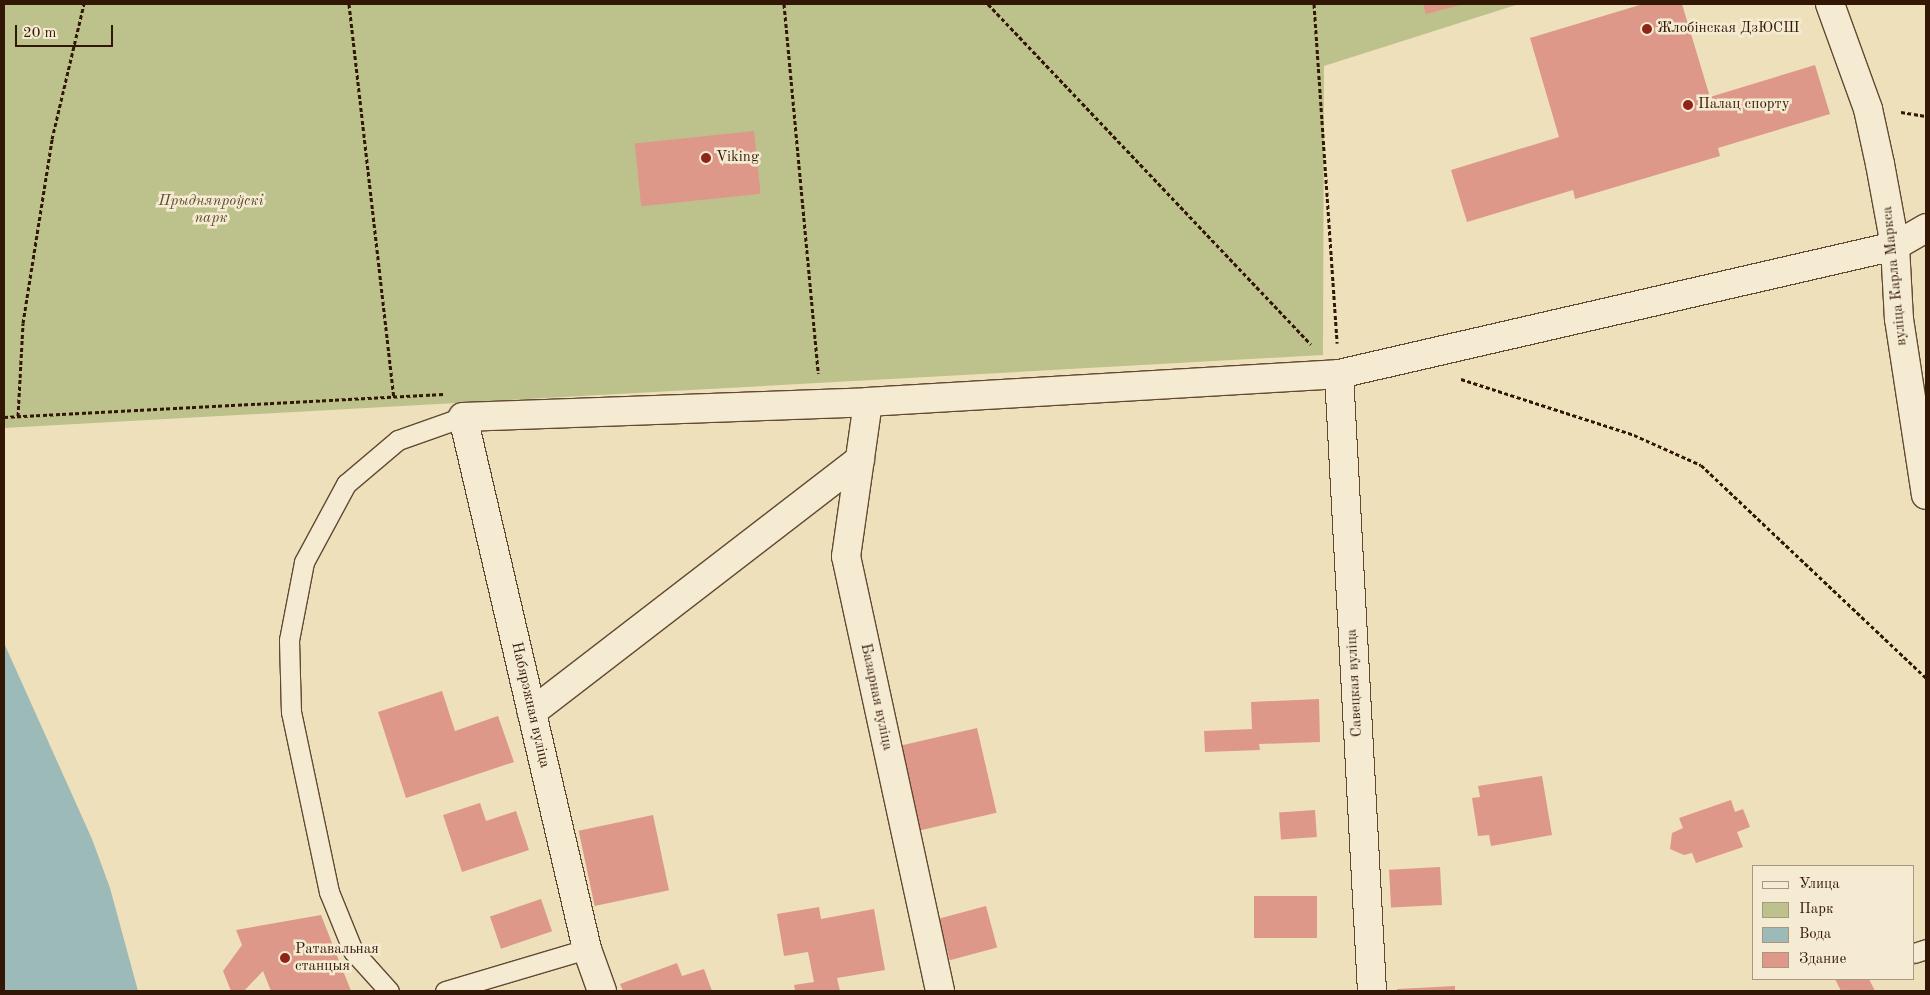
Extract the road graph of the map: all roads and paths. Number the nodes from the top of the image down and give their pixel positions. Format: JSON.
{"nodes":[{"id":1,"x":84,"y":4,"type":"edge"},
{"id":2,"x":349,"y":4,"type":"edge"},
{"id":3,"x":784,"y":4,"type":"edge"},
{"id":4,"x":988,"y":4,"type":"edge"},
{"id":5,"x":1314,"y":4,"type":"edge"},
{"id":6,"x":1830,"y":4,"type":"edge"},
{"id":7,"x":1926,"y":228,"type":"edge"},
{"id":8,"x":1895,"y":246,"type":"junction"},
{"id":9,"x":818,"y":374,"type":"dead end"},
{"id":10,"x":1339,"y":374,"type":"junction"},
{"id":11,"x":1456,"y":378,"type":"dead end"},
{"id":12,"x":1918,"y":390,"type":"edge"},
{"id":13,"x":394,"y":396,"type":"dead end"},
{"id":14,"x":868,"y":402,"type":"junction"},
{"id":15,"x":18,"y":416,"type":"dead end"},
{"id":16,"x":463,"y":417,"type":"junction"},
{"id":17,"x":860,"y":459,"type":"junction"},
{"id":18,"x":1926,"y":495,"type":"edge"},
{"id":19,"x":1926,"y":678,"type":"edge"},
{"id":20,"x":532,"y":712,"type":"junction"},
{"id":21,"x":587,"y":948,"type":"junction"},
{"id":22,"x":389,"y":991,"type":"edge"},
{"id":23,"x":445,"y":991,"type":"edge"},
{"id":24,"x":602,"y":991,"type":"edge"},
{"id":25,"x":940,"y":991,"type":"edge"},
{"id":26,"x":1372,"y":991,"type":"edge"}],
"edges":[{"from":1,"to":15,"type":"path"},
{"from":2,"to":13,"type":"path"},
{"from":3,"to":9,"type":"path"},
{"from":4,"to":10,"type":"path"},
{"from":5,"to":10,"type":"path"},
{"from":6,"to":8,"type":"street","name":"вуліца Карла Маркса"},
{"from":7,"to":8,"type":"street"},
{"from":8,"to":10,"type":"street"},
{"from":8,"to":12,"type":"street","name":"вуліца Карла Маркса"},
{"from":10,"to":14,"type":"street"},
{"from":10,"to":26,"type":"street","name":"Савецкая вуліца"},
{"from":11,"to":19,"type":"path"},
{"from":12,"to":18,"type":"street","name":"вуліца Карла Маркса"},
{"from":14,"to":16,"type":"street"},
{"from":14,"to":17,"type":"street","name":"Базарная вуліца"},
{"from":16,"to":20,"type":"street","name":"Набярэжная вуліца"},
{"from":16,"to":22,"type":"lane"},
{"from":17,"to":20,"type":"street"},
{"from":17,"to":25,"type":"street","name":"Базарная вуліца"},
{"from":20,"to":21,"type":"street","name":"Набярэжная вуліца"},
{"from":21,"to":23,"type":"lane"},
{"from":21,"to":24,"type":"street","name":"Набярэжная вуліца"}]}
